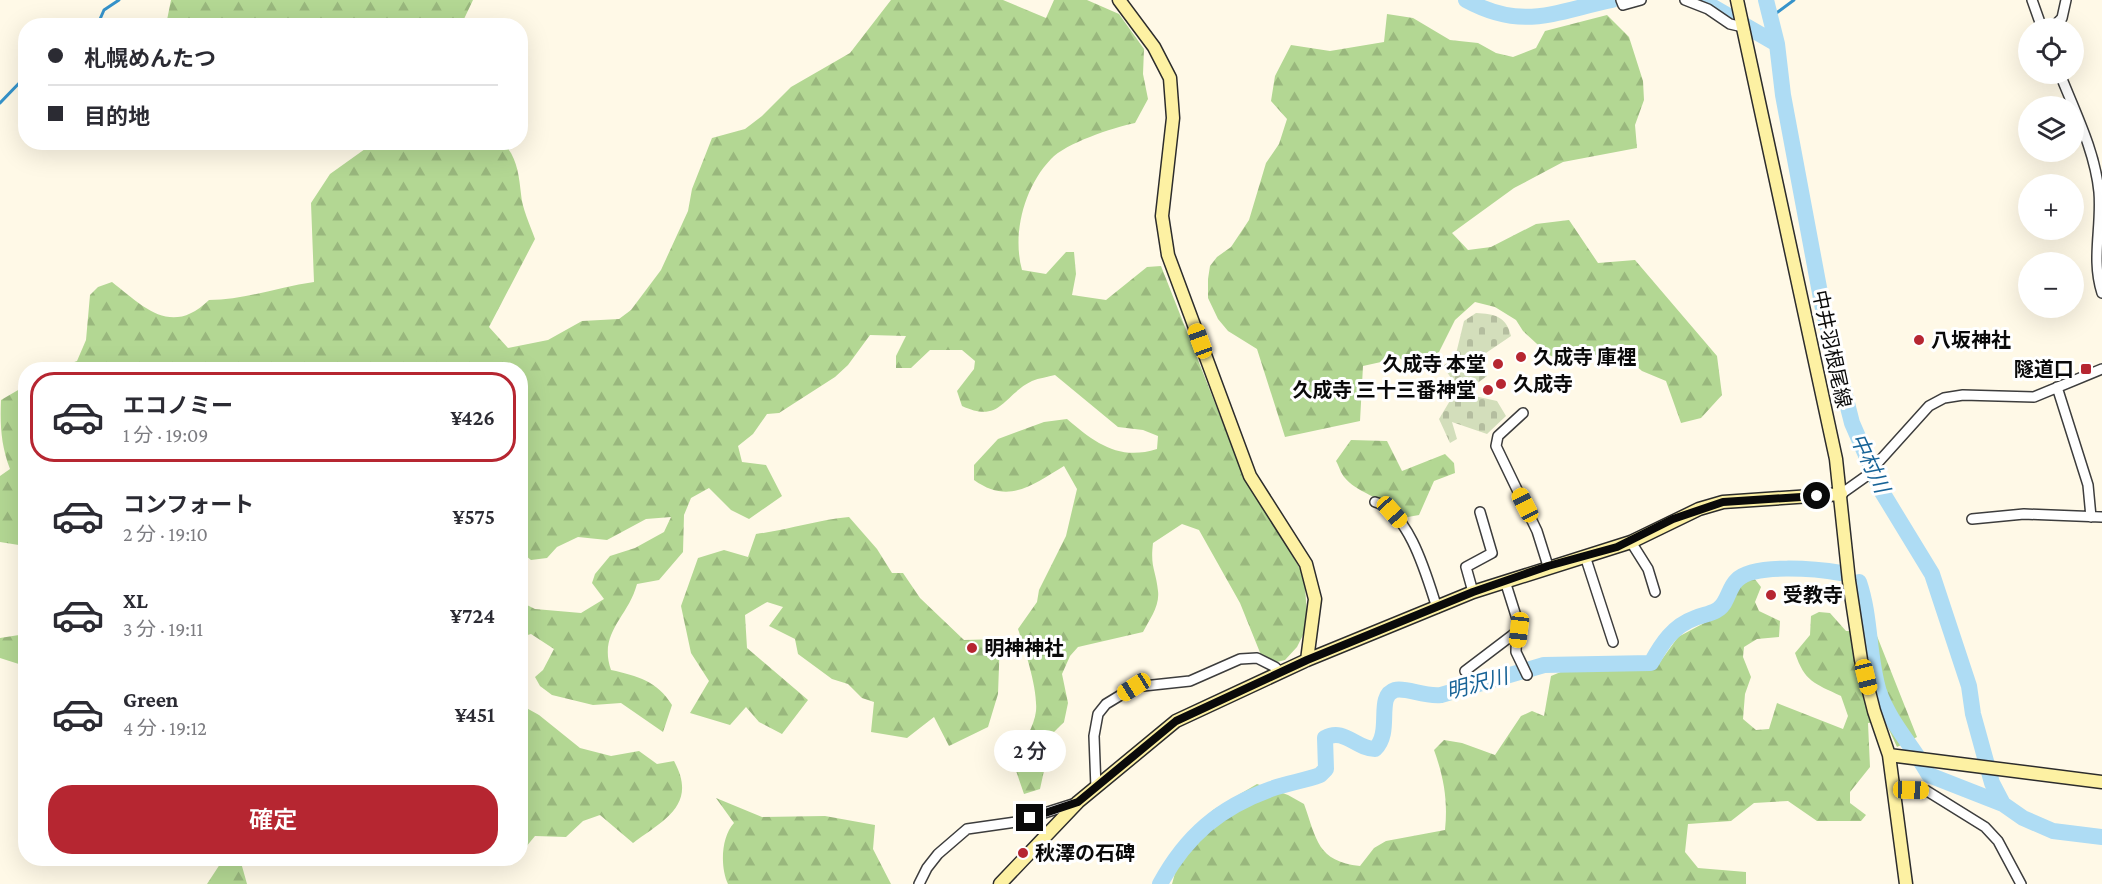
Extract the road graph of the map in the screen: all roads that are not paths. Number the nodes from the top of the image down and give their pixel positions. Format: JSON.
{"nodes":[{"id":1,"x":1119,"y":0,"type":"edge"},
{"id":2,"x":1621,"y":0,"type":"edge"},
{"id":3,"x":1641,"y":0,"type":"edge"},
{"id":4,"x":1685,"y":0,"type":"edge"},
{"id":5,"x":1737,"y":0,"type":"edge"},
{"id":6,"x":2032,"y":0,"type":"edge"},
{"id":7,"x":2066,"y":0,"type":"edge"},
{"id":8,"x":2038,"y":18,"type":"edge"},
{"id":9,"x":2062,"y":18,"type":"edge"},
{"id":10,"x":1743,"y":27,"type":"junction"},
{"id":11,"x":2064,"y":84,"type":"edge"},
{"id":12,"x":2102,"y":293,"type":"edge"},
{"id":13,"x":2102,"y":369,"type":"edge"},
{"id":14,"x":2057,"y":387,"type":"junction"},
{"id":15,"x":1523,"y":412,"type":"dead end"},
{"id":16,"x":1841,"y":494,"type":"junction"},
{"id":17,"x":1375,"y":502,"type":"dead end"},
{"id":18,"x":1480,"y":512,"type":"dead end"},
{"id":19,"x":2091,"y":517,"type":"junction"},
{"id":20,"x":2102,"y":517,"type":"edge"},
{"id":21,"x":1972,"y":519,"type":"dead end"},
{"id":22,"x":1631,"y":542,"type":"junction"},
{"id":23,"x":1585,"y":556,"type":"junction"},
{"id":24,"x":1548,"y":566,"type":"junction"},
{"id":25,"x":1505,"y":581,"type":"junction"},
{"id":26,"x":1473,"y":592,"type":"junction"},
{"id":27,"x":1655,"y":592,"type":"dead end"},
{"id":28,"x":1437,"y":608,"type":"junction"},
{"id":29,"x":1519,"y":630,"type":"junction"},
{"id":30,"x":1613,"y":642,"type":"dead end"},
{"id":31,"x":1307,"y":660,"type":"junction"},
{"id":32,"x":1465,"y":671,"type":"dead end"},
{"id":33,"x":1281,"y":673,"type":"junction"},
{"id":34,"x":1527,"y":675,"type":"dead end"},
{"id":35,"x":1889,"y":754,"type":"junction"},
{"id":36,"x":2102,"y":782,"type":"edge"},
{"id":37,"x":1096,"y":788,"type":"junction"},
{"id":38,"x":1895,"y":789,"type":"junction"},
{"id":39,"x":1078,"y":802,"type":"junction"},
{"id":40,"x":919,"y":884,"type":"edge"},
{"id":41,"x":1000,"y":884,"type":"edge"},
{"id":42,"x":1906,"y":884,"type":"edge"},
{"id":43,"x":2021,"y":884,"type":"edge"}],
"edges":[{"from":1,"to":31,"type":"street"},
{"from":2,"to":3,"type":"street"},
{"from":4,"to":10,"type":"street"},
{"from":5,"to":10,"type":"street","name":"中井羽根尾線"},
{"from":6,"to":8,"type":"street"},
{"from":7,"to":9,"type":"street"},
{"from":10,"to":16,"type":"street","name":"中井羽根尾線"},
{"from":11,"to":12,"type":"street"},
{"from":13,"to":14,"type":"street"},
{"from":14,"to":16,"type":"street"},
{"from":14,"to":19,"type":"street"},
{"from":15,"to":24,"type":"street"},
{"from":16,"to":22,"type":"street"},
{"from":16,"to":35,"type":"street","name":"中井羽根尾線"},
{"from":17,"to":28,"type":"street"},
{"from":18,"to":26,"type":"street"},
{"from":19,"to":20,"type":"street"},
{"from":19,"to":21,"type":"street"},
{"from":22,"to":23,"type":"street"},
{"from":22,"to":27,"type":"street"},
{"from":23,"to":24,"type":"street"},
{"from":23,"to":30,"type":"street"},
{"from":24,"to":25,"type":"street"},
{"from":25,"to":26,"type":"street"},
{"from":25,"to":29,"type":"street"},
{"from":26,"to":28,"type":"street"},
{"from":28,"to":31,"type":"street"},
{"from":29,"to":32,"type":"street"},
{"from":29,"to":34,"type":"street"},
{"from":31,"to":33,"type":"street"},
{"from":33,"to":37,"type":"street"},
{"from":33,"to":37,"type":"street"},
{"from":35,"to":36,"type":"street"},
{"from":35,"to":38,"type":"street","name":"中井羽根尾線"},
{"from":37,"to":39,"type":"street"},
{"from":38,"to":42,"type":"street","name":"中井羽根尾線"},
{"from":38,"to":43,"type":"street"},
{"from":39,"to":40,"type":"street"},
{"from":39,"to":41,"type":"street"}]}
